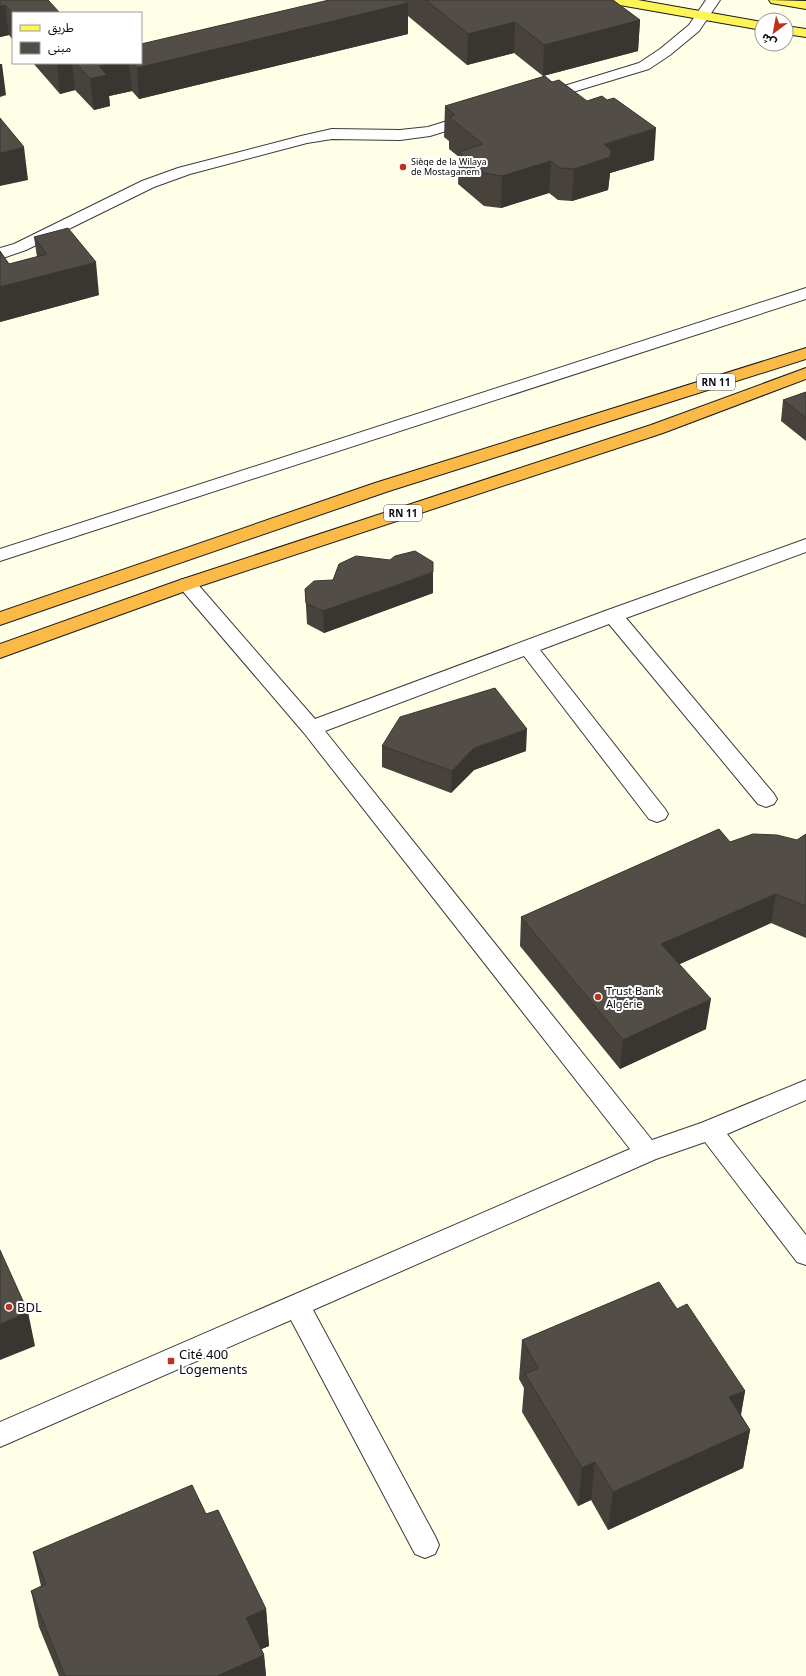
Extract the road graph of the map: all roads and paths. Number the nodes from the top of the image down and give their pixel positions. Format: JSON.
{"nodes":[{"id":1,"x":614,"y":0,"type":"edge"},
{"id":2,"x":713,"y":0,"type":"edge"},
{"id":3,"x":776,"y":0,"type":"edge"},
{"id":4,"x":806,"y":5,"type":"edge"},
{"id":5,"x":701,"y":16,"type":"junction"},
{"id":6,"x":754,"y":25,"type":"edge"},
{"id":7,"x":794,"y":31,"type":"edge"},
{"id":8,"x":806,"y":33,"type":"edge"},
{"id":9,"x":529,"y":101,"type":"edge"},
{"id":10,"x":484,"y":115,"type":"edge"},
{"id":11,"x":0,"y":254,"type":"edge"},
{"id":12,"x":806,"y":293,"type":"edge"},
{"id":13,"x":806,"y":342,"type":"edge"},
{"id":14,"x":806,"y":353,"type":"edge"},
{"id":15,"x":806,"y":373,"type":"edge"},
{"id":16,"x":806,"y":382,"type":"edge"},
{"id":17,"x":627,"y":410,"type":"junction"},
{"id":18,"x":657,"y":429,"type":"junction"},
{"id":19,"x":806,"y":545,"type":"edge"},
{"id":20,"x":0,"y":555,"type":"edge"},
{"id":21,"x":187,"y":584,"type":"junction"},
{"id":22,"x":612,"y":615,"type":"junction"},
{"id":23,"x":0,"y":619,"type":"edge"},
{"id":24,"x":528,"y":648,"type":"junction"},
{"id":25,"x":0,"y":651,"type":"edge"},
{"id":26,"x":311,"y":728,"type":"junction"},
{"id":27,"x":766,"y":799,"type":"dead end"},
{"id":28,"x":657,"y":814,"type":"dead end"},
{"id":29,"x":806,"y":1090,"type":"edge"},
{"id":30,"x":710,"y":1130,"type":"junction"},
{"id":31,"x":647,"y":1152,"type":"junction"},
{"id":32,"x":806,"y":1254,"type":"edge"},
{"id":33,"x":297,"y":1306,"type":"junction"},
{"id":34,"x":0,"y":1435,"type":"edge"},
{"id":35,"x":425,"y":1545,"type":"dead end"}],
"edges":[{"from":1,"to":5,"type":"main road"},
{"from":2,"to":5,"type":"street"},
{"from":3,"to":4,"type":"main road"},
{"from":5,"to":6,"type":"main road"},
{"from":5,"to":9,"type":"street"},
{"from":7,"to":8,"type":"main road"},
{"from":10,"to":11,"type":"street"},
{"from":12,"to":20,"type":"street"},
{"from":13,"to":17,"type":"highway"},
{"from":14,"to":17,"type":"highway","number":"RN 11"},
{"from":15,"to":18,"type":"highway","number":"RN 11"},
{"from":16,"to":18,"type":"highway"},
{"from":17,"to":23,"type":"highway","number":"RN 11"},
{"from":18,"to":21,"type":"highway","number":"RN 11"},
{"from":19,"to":22,"type":"street"},
{"from":21,"to":25,"type":"highway","number":"RN 11"},
{"from":21,"to":26,"type":"street"},
{"from":22,"to":24,"type":"street"},
{"from":22,"to":27,"type":"street"},
{"from":24,"to":26,"type":"street"},
{"from":24,"to":28,"type":"street"},
{"from":26,"to":31,"type":"street"},
{"from":29,"to":30,"type":"street"},
{"from":30,"to":31,"type":"street"},
{"from":30,"to":32,"type":"street"},
{"from":31,"to":33,"type":"street"},
{"from":33,"to":34,"type":"street"},
{"from":33,"to":35,"type":"street"}]}
